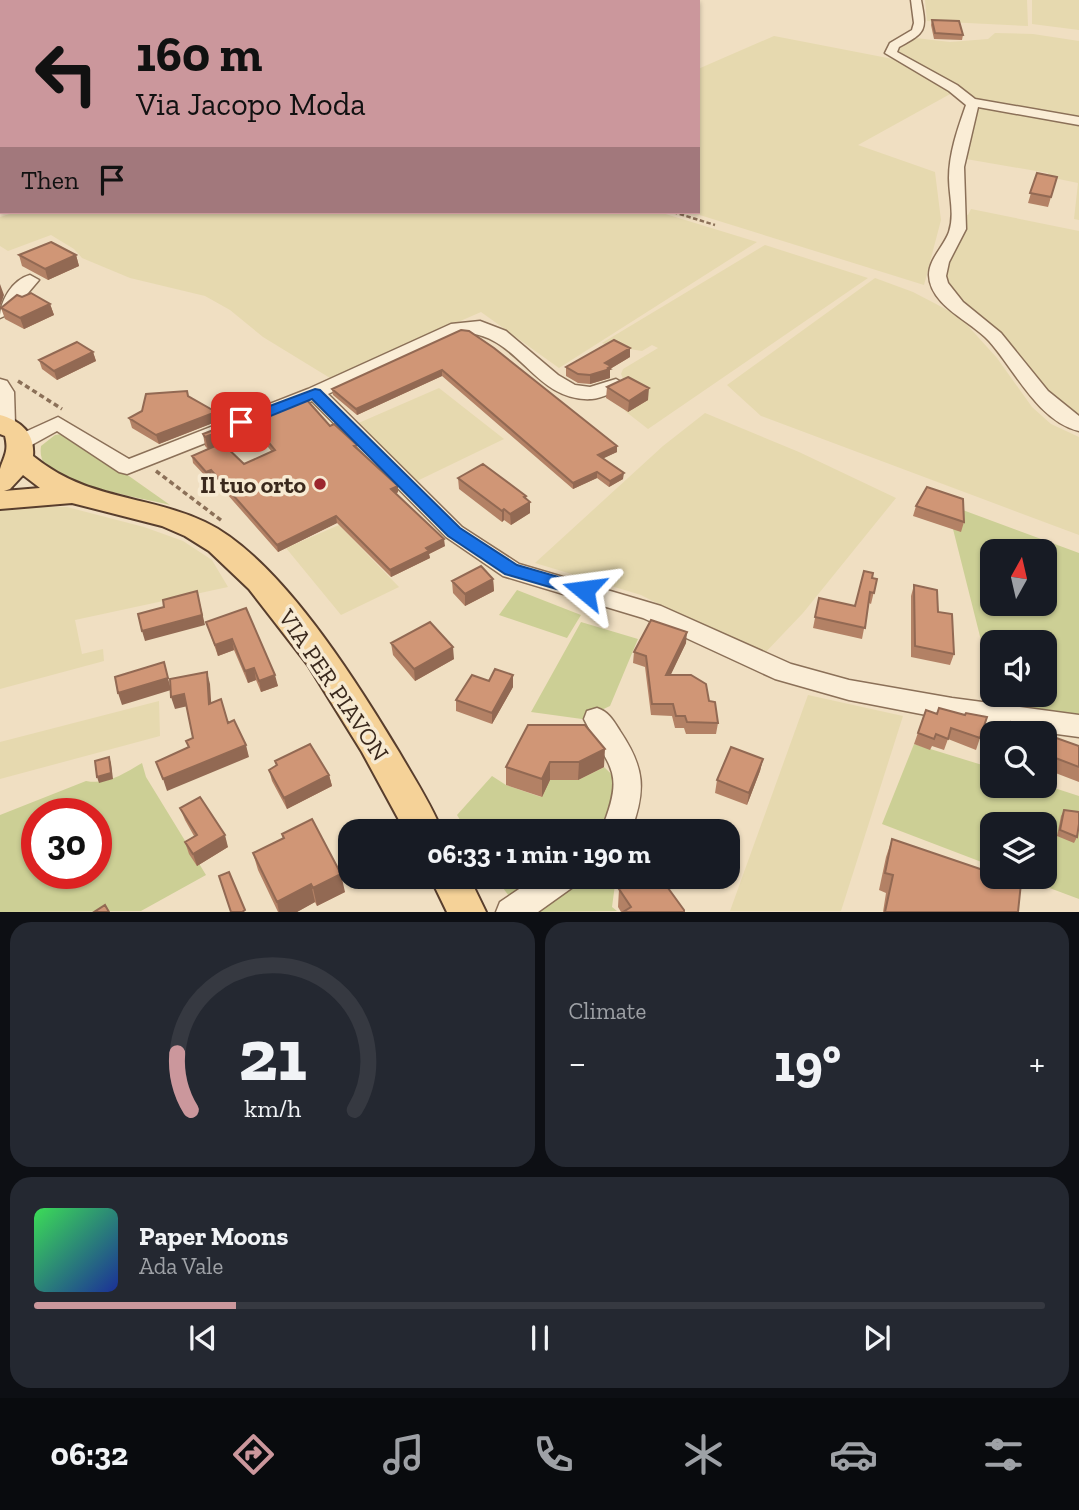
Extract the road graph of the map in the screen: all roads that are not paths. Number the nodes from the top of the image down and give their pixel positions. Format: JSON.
{"nodes":[{"id":1,"x":916,"y":0,"type":"edge"},
{"id":2,"x":970,"y":102,"type":"junction"},
{"id":3,"x":1079,"y":121,"type":"edge"},
{"id":4,"x":30,"y":280,"type":"dead end"},
{"id":5,"x":0,"y":313,"type":"edge"},
{"id":6,"x":0,"y":385,"type":"edge"},
{"id":7,"x":617,"y":385,"type":"edge"},
{"id":8,"x":315,"y":393,"type":"junction"},
{"id":9,"x":1079,"y":425,"type":"edge"},
{"id":10,"x":12,"y":437,"type":"edge"},
{"id":11,"x":0,"y":483,"type":"edge"},
{"id":12,"x":71,"y":495,"type":"junction"},
{"id":13,"x":0,"y":500,"type":"edge"},
{"id":14,"x":597,"y":719,"type":"dead end"},
{"id":15,"x":1079,"y":726,"type":"edge"},
{"id":16,"x":417,"y":819,"type":"edge"},
{"id":17,"x":620,"y":819,"type":"edge"},
{"id":18,"x":455,"y":889,"type":"edge"},
{"id":19,"x":545,"y":889,"type":"edge"},
{"id":20,"x":467,"y":912,"type":"edge"},
{"id":21,"x":511,"y":912,"type":"edge"}],
"edges":[{"from":1,"to":2,"type":"street"},
{"from":2,"to":3,"type":"street"},
{"from":2,"to":9,"type":"street"},
{"from":4,"to":5,"type":"street"},
{"from":6,"to":10,"type":"street"},
{"from":7,"to":8,"type":"street"},
{"from":8,"to":10,"type":"street"},
{"from":8,"to":15,"type":"street"},
{"from":10,"to":11,"type":"main road"},
{"from":10,"to":12,"type":"main road","name":"VIA PER PIAVON"},
{"from":12,"to":13,"type":"main road","name":"VIA PER PIAVON"},
{"from":12,"to":16,"type":"main road","name":"VIA PER PIAVON"},
{"from":14,"to":17,"type":"street"},
{"from":18,"to":20,"type":"main road"},
{"from":19,"to":21,"type":"street"}]}
